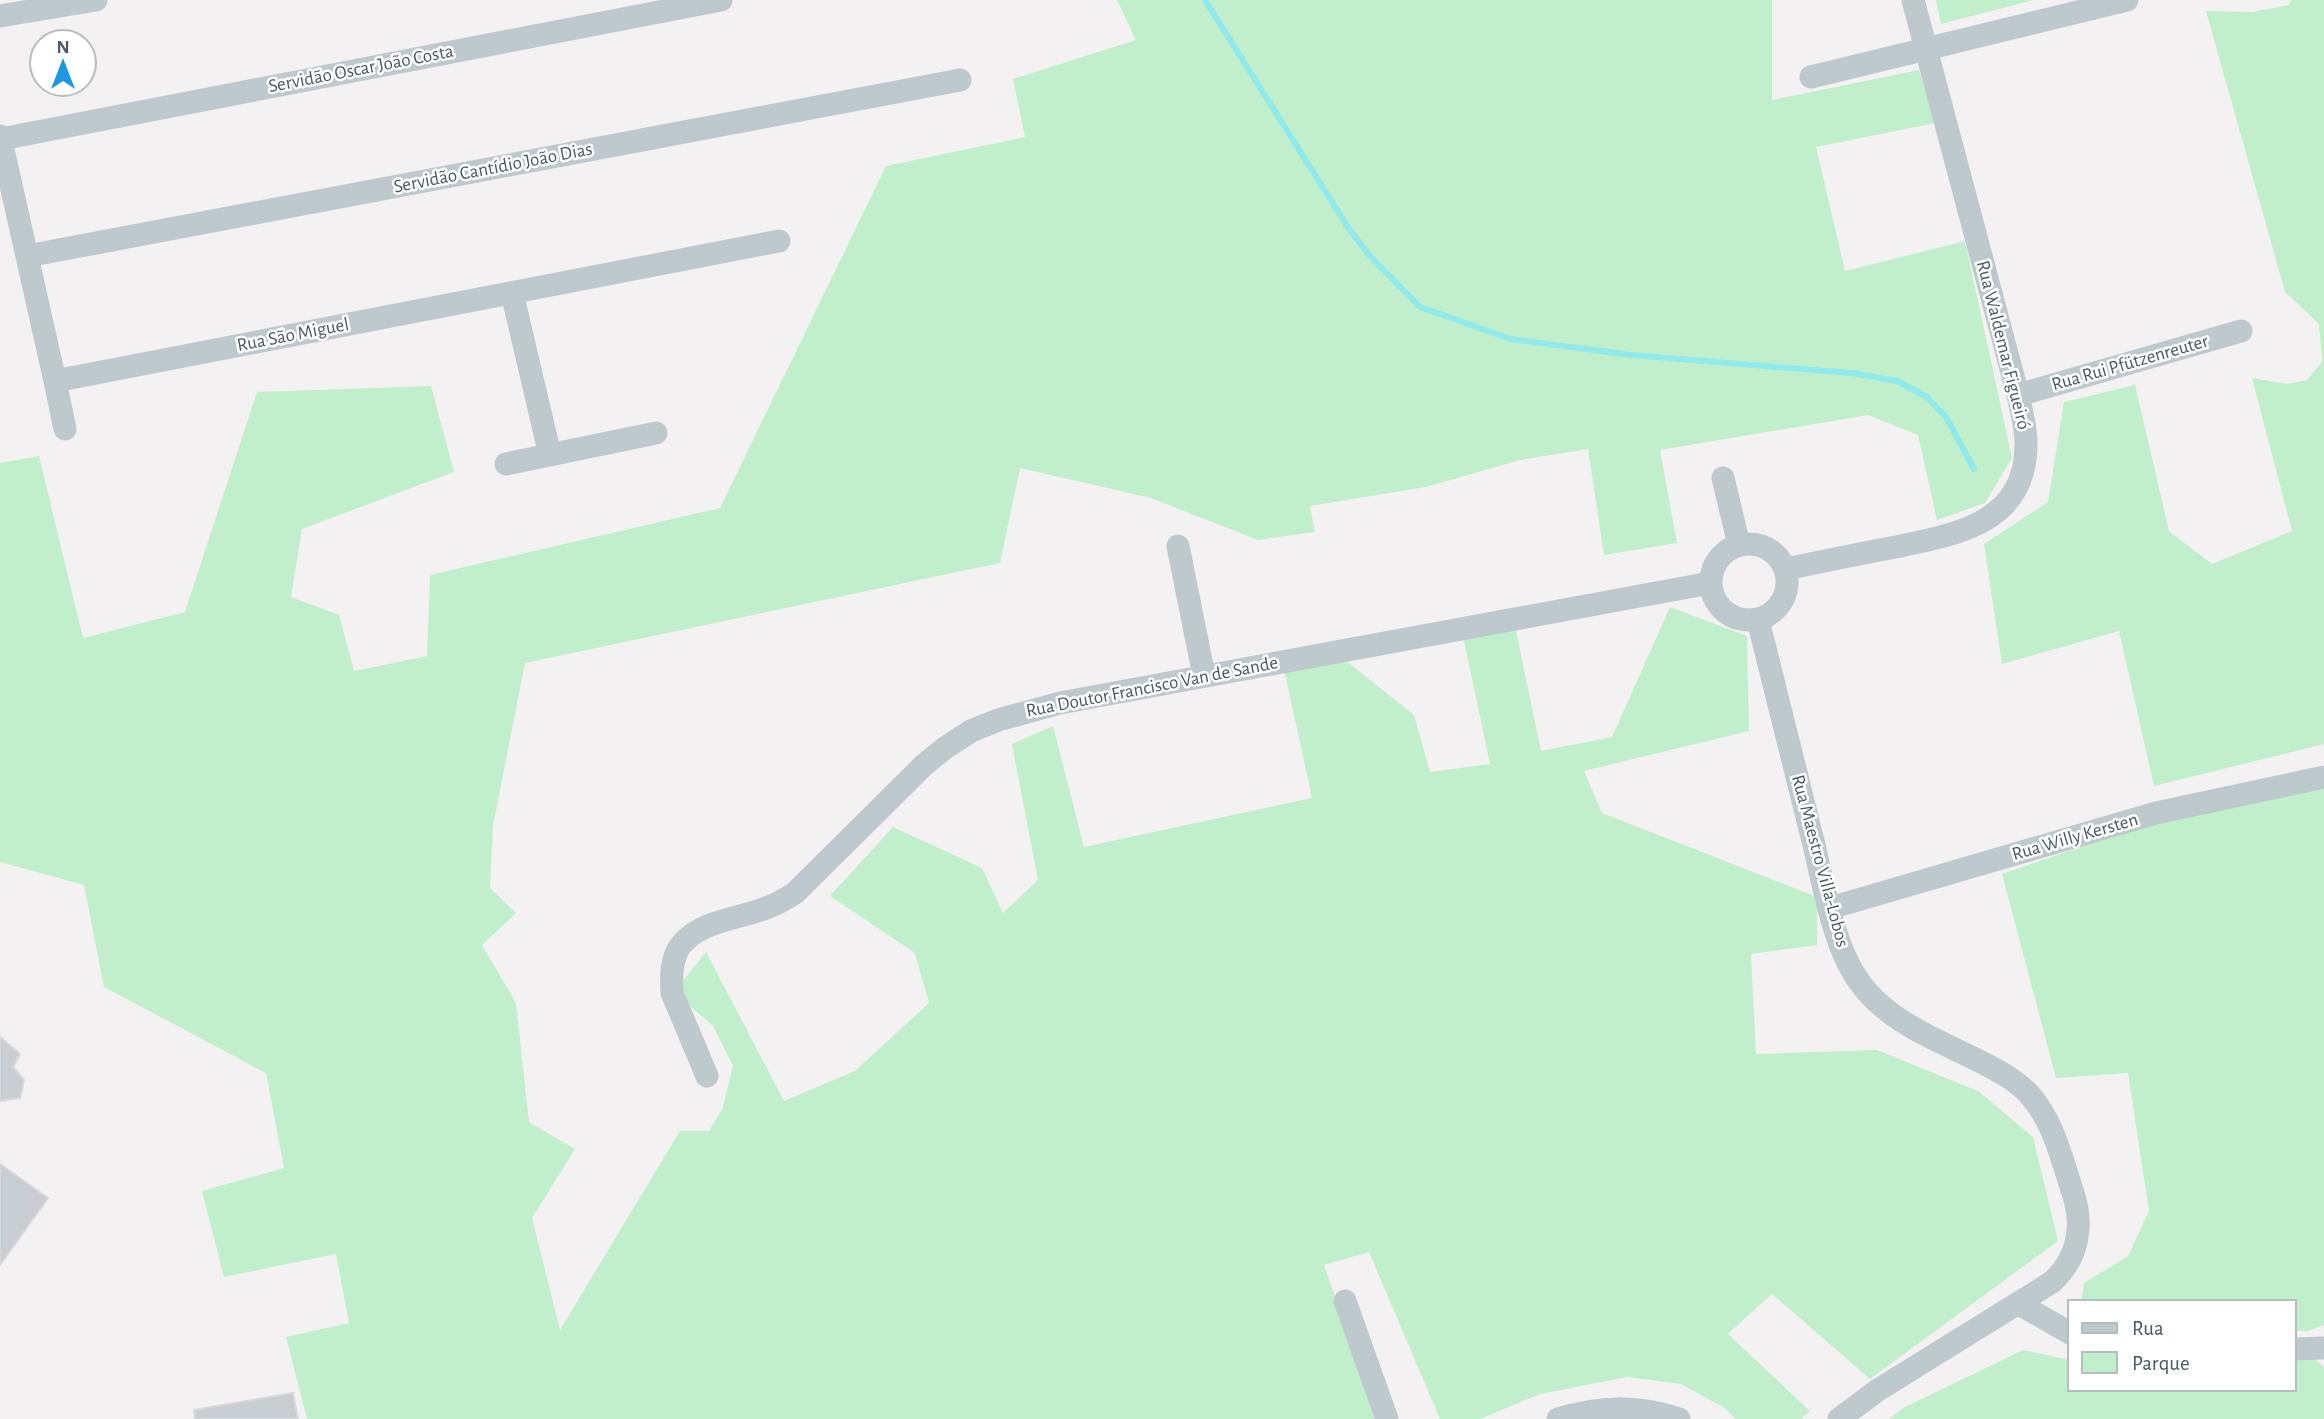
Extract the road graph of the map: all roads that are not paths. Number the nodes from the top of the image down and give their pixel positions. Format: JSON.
{"nodes":[{"id":1,"x":96,"y":0,"type":"edge"},
{"id":2,"x":721,"y":0,"type":"edge"},
{"id":3,"x":1913,"y":0,"type":"edge"},
{"id":4,"x":2127,"y":0,"type":"edge"},
{"id":5,"x":0,"y":16,"type":"edge"},
{"id":6,"x":1926,"y":49,"type":"junction"},
{"id":7,"x":1811,"y":77,"type":"dead end"},
{"id":8,"x":960,"y":80,"type":"dead end"},
{"id":9,"x":0,"y":137,"type":"edge"},
{"id":10,"x":779,"y":241,"type":"dead end"},
{"id":11,"x":27,"y":256,"type":"junction"},
{"id":12,"x":512,"y":293,"type":"junction"},
{"id":13,"x":2241,"y":331,"type":"dead end"},
{"id":14,"x":54,"y":382,"type":"junction"},
{"id":15,"x":2018,"y":395,"type":"junction"},
{"id":16,"x":65,"y":429,"type":"dead end"},
{"id":17,"x":656,"y":433,"type":"dead end"},
{"id":18,"x":550,"y":455,"type":"junction"},
{"id":19,"x":506,"y":464,"type":"dead end"},
{"id":20,"x":1723,"y":478,"type":"dead end"},
{"id":21,"x":1739,"y":545,"type":"junction"},
{"id":22,"x":1178,"y":546,"type":"dead end"},
{"id":23,"x":1786,"y":569,"type":"junction"},
{"id":24,"x":1710,"y":583,"type":"junction"},
{"id":25,"x":1758,"y":620,"type":"junction"},
{"id":26,"x":1204,"y":676,"type":"junction"},
{"id":27,"x":2324,"y":776,"type":"edge"},
{"id":28,"x":1830,"y":908,"type":"junction"},
{"id":29,"x":706,"y":1076,"type":"dead end"},
{"id":30,"x":1345,"y":1301,"type":"dead end"},
{"id":31,"x":2019,"y":1304,"type":"junction"},
{"id":32,"x":2068,"y":1332,"type":"edge"},
{"id":33,"x":2324,"y":1348,"type":"edge"},
{"id":34,"x":2296,"y":1349,"type":"edge"},
{"id":35,"x":1387,"y":1419,"type":"edge"},
{"id":36,"x":1558,"y":1419,"type":"edge"},
{"id":37,"x":1679,"y":1419,"type":"edge"},
{"id":38,"x":1839,"y":1419,"type":"edge"}],
"edges":[{"from":1,"to":5,"type":"street"},
{"from":2,"to":9,"type":"street","name":"Servidão Oscar João Costa"},
{"from":3,"to":6,"type":"street","name":"Rua Waldemar Figueiró"},
{"from":4,"to":6,"type":"street"},
{"from":6,"to":7,"type":"street"},
{"from":6,"to":15,"type":"street","name":"Rua Waldemar Figueiró"},
{"from":8,"to":11,"type":"street","name":"Servidão Cantídio João Dias"},
{"from":9,"to":11,"type":"street"},
{"from":10,"to":12,"type":"street","name":"Rua São Miguel"},
{"from":11,"to":14,"type":"street"},
{"from":12,"to":14,"type":"street","name":"Rua São Miguel"},
{"from":12,"to":18,"type":"street"},
{"from":13,"to":15,"type":"street","name":"Rua Rui Pfützenreuter"},
{"from":14,"to":16,"type":"street"},
{"from":15,"to":23,"type":"street","name":"Rua Waldemar Figueiró"},
{"from":17,"to":18,"type":"street"},
{"from":18,"to":19,"type":"street"},
{"from":20,"to":21,"type":"street"},
{"from":21,"to":23,"type":"street"},
{"from":21,"to":24,"type":"street"},
{"from":22,"to":26,"type":"street"},
{"from":23,"to":25,"type":"street"},
{"from":24,"to":25,"type":"street"},
{"from":24,"to":26,"type":"street","name":"Rua Doutor Francisco Van de Sande"},
{"from":25,"to":28,"type":"street","name":"Rua Maestro Villa-Lobos"},
{"from":26,"to":29,"type":"street","name":"Rua Doutor Francisco Van de Sande"},
{"from":27,"to":28,"type":"street","name":"Rua Willy Kersten"},
{"from":28,"to":31,"type":"street","name":"Rua Maestro Villa-Lobos"},
{"from":30,"to":35,"type":"street"},
{"from":31,"to":32,"type":"street"},
{"from":31,"to":38,"type":"street","name":"Rua Maestro Villa-Lobos"},
{"from":33,"to":34,"type":"street"},
{"from":36,"to":37,"type":"street"}]}
